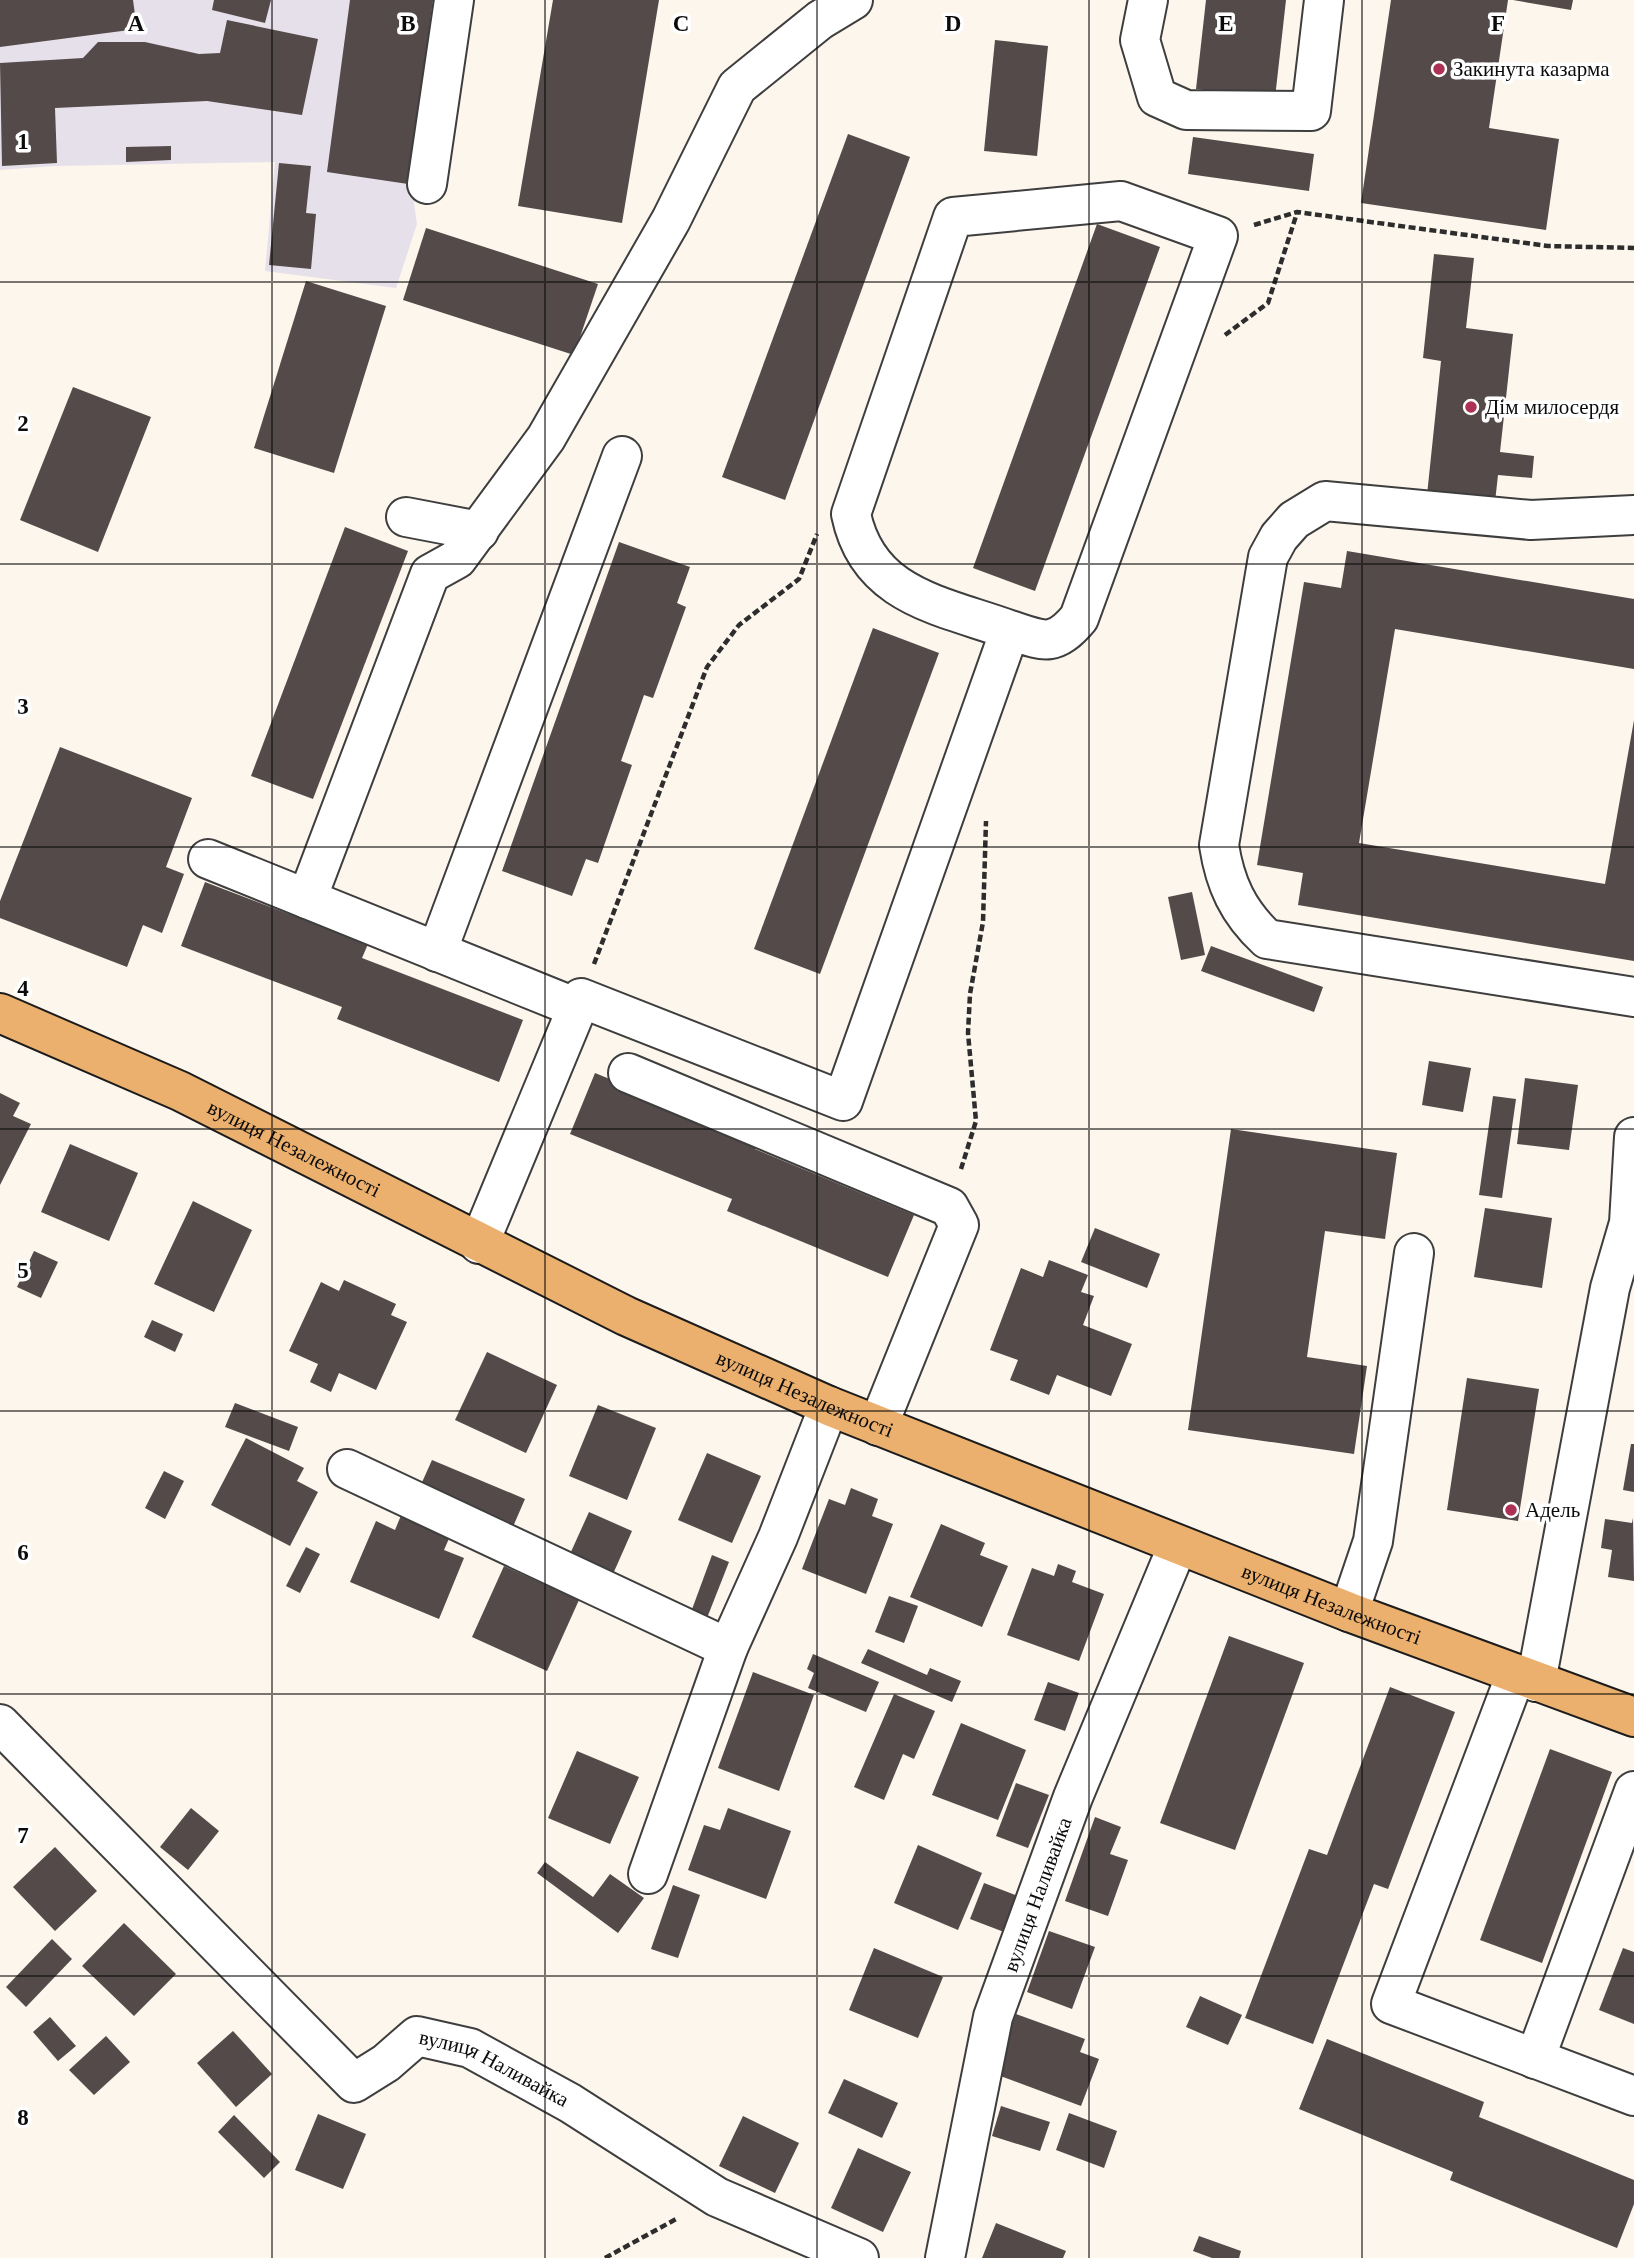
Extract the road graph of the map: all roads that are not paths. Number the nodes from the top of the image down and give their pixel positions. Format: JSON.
{"nodes":[{"id":1,"x":454,"y":0,"type":"edge"},
{"id":2,"x":853,"y":0,"type":"edge"},
{"id":3,"x":1148,"y":0,"type":"edge"},
{"id":4,"x":1324,"y":0,"type":"edge"},
{"id":5,"x":427,"y":184,"type":"dead end"},
{"id":6,"x":622,"y":456,"type":"dead end"},
{"id":7,"x":1634,"y":514,"type":"edge"},
{"id":8,"x":405,"y":517,"type":"dead end"},
{"id":9,"x":479,"y":531,"type":"junction"},
{"id":10,"x":1010,"y":630,"type":"junction"},
{"id":11,"x":208,"y":859,"type":"dead end"},
{"id":12,"x":307,"y":899,"type":"junction"},
{"id":13,"x":437,"y":952,"type":"junction"},
{"id":14,"x":1634,"y":997,"type":"edge"},
{"id":15,"x":579,"y":1003,"type":"junction"},
{"id":16,"x":0,"y":1013,"type":"edge"},
{"id":17,"x":628,"y":1073,"type":"dead end"},
{"id":18,"x":1634,"y":1138,"type":"edge"},
{"id":19,"x":479,"y":1244,"type":"junction"},
{"id":20,"x":1414,"y":1253,"type":"dead end"},
{"id":21,"x":829,"y":1406,"type":"junction"},
{"id":22,"x":878,"y":1426,"type":"junction"},
{"id":23,"x":347,"y":1469,"type":"dead end"},
{"id":24,"x":1178,"y":1545,"type":"junction"},
{"id":25,"x":1349,"y":1612,"type":"junction"},
{"id":26,"x":729,"y":1648,"type":"junction"},
{"id":27,"x":1526,"y":1678,"type":"junction"},
{"id":28,"x":1634,"y":1717,"type":"edge"},
{"id":29,"x":0,"y":1724,"type":"edge"},
{"id":30,"x":1634,"y":1791,"type":"edge"},
{"id":31,"x":648,"y":1874,"type":"dead end"},
{"id":32,"x":1535,"y":2059,"type":"junction"},
{"id":33,"x":1634,"y":2096,"type":"edge"},
{"id":34,"x":859,"y":2258,"type":"edge"},
{"id":35,"x":945,"y":2258,"type":"edge"}],
"edges":[{"from":1,"to":5,"type":"street"},
{"from":2,"to":9,"type":"street"},
{"from":3,"to":4,"type":"street"},
{"from":6,"to":13,"type":"street"},
{"from":7,"to":14,"type":"street"},
{"from":8,"to":9,"type":"street"},
{"from":9,"to":12,"type":"street"},
{"from":10,"to":10,"type":"street"},
{"from":10,"to":15,"type":"street"},
{"from":11,"to":12,"type":"street"},
{"from":12,"to":13,"type":"street"},
{"from":13,"to":15,"type":"street"},
{"from":15,"to":19,"type":"street"},
{"from":16,"to":19,"type":"main road","name":"вулиця Незалежності"},
{"from":17,"to":22,"type":"street"},
{"from":18,"to":27,"type":"street"},
{"from":19,"to":21,"type":"main road","name":"вулиця Незалежності"},
{"from":20,"to":25,"type":"street"},
{"from":21,"to":22,"type":"main road","name":"вулиця Незалежності"},
{"from":21,"to":26,"type":"street"},
{"from":22,"to":24,"type":"main road","name":"вулиця Незалежності"},
{"from":23,"to":26,"type":"street"},
{"from":24,"to":25,"type":"main road","name":"вулиця Незалежності"},
{"from":24,"to":35,"type":"street","name":"вулиця Наливайка"},
{"from":25,"to":27,"type":"main road","name":"вулиця Незалежності"},
{"from":26,"to":31,"type":"street"},
{"from":27,"to":28,"type":"main road","name":"вулиця Незалежності"},
{"from":27,"to":32,"type":"street"},
{"from":29,"to":34,"type":"street","name":"вулиця Наливайка"},
{"from":30,"to":32,"type":"street"},
{"from":32,"to":33,"type":"street"}]}
